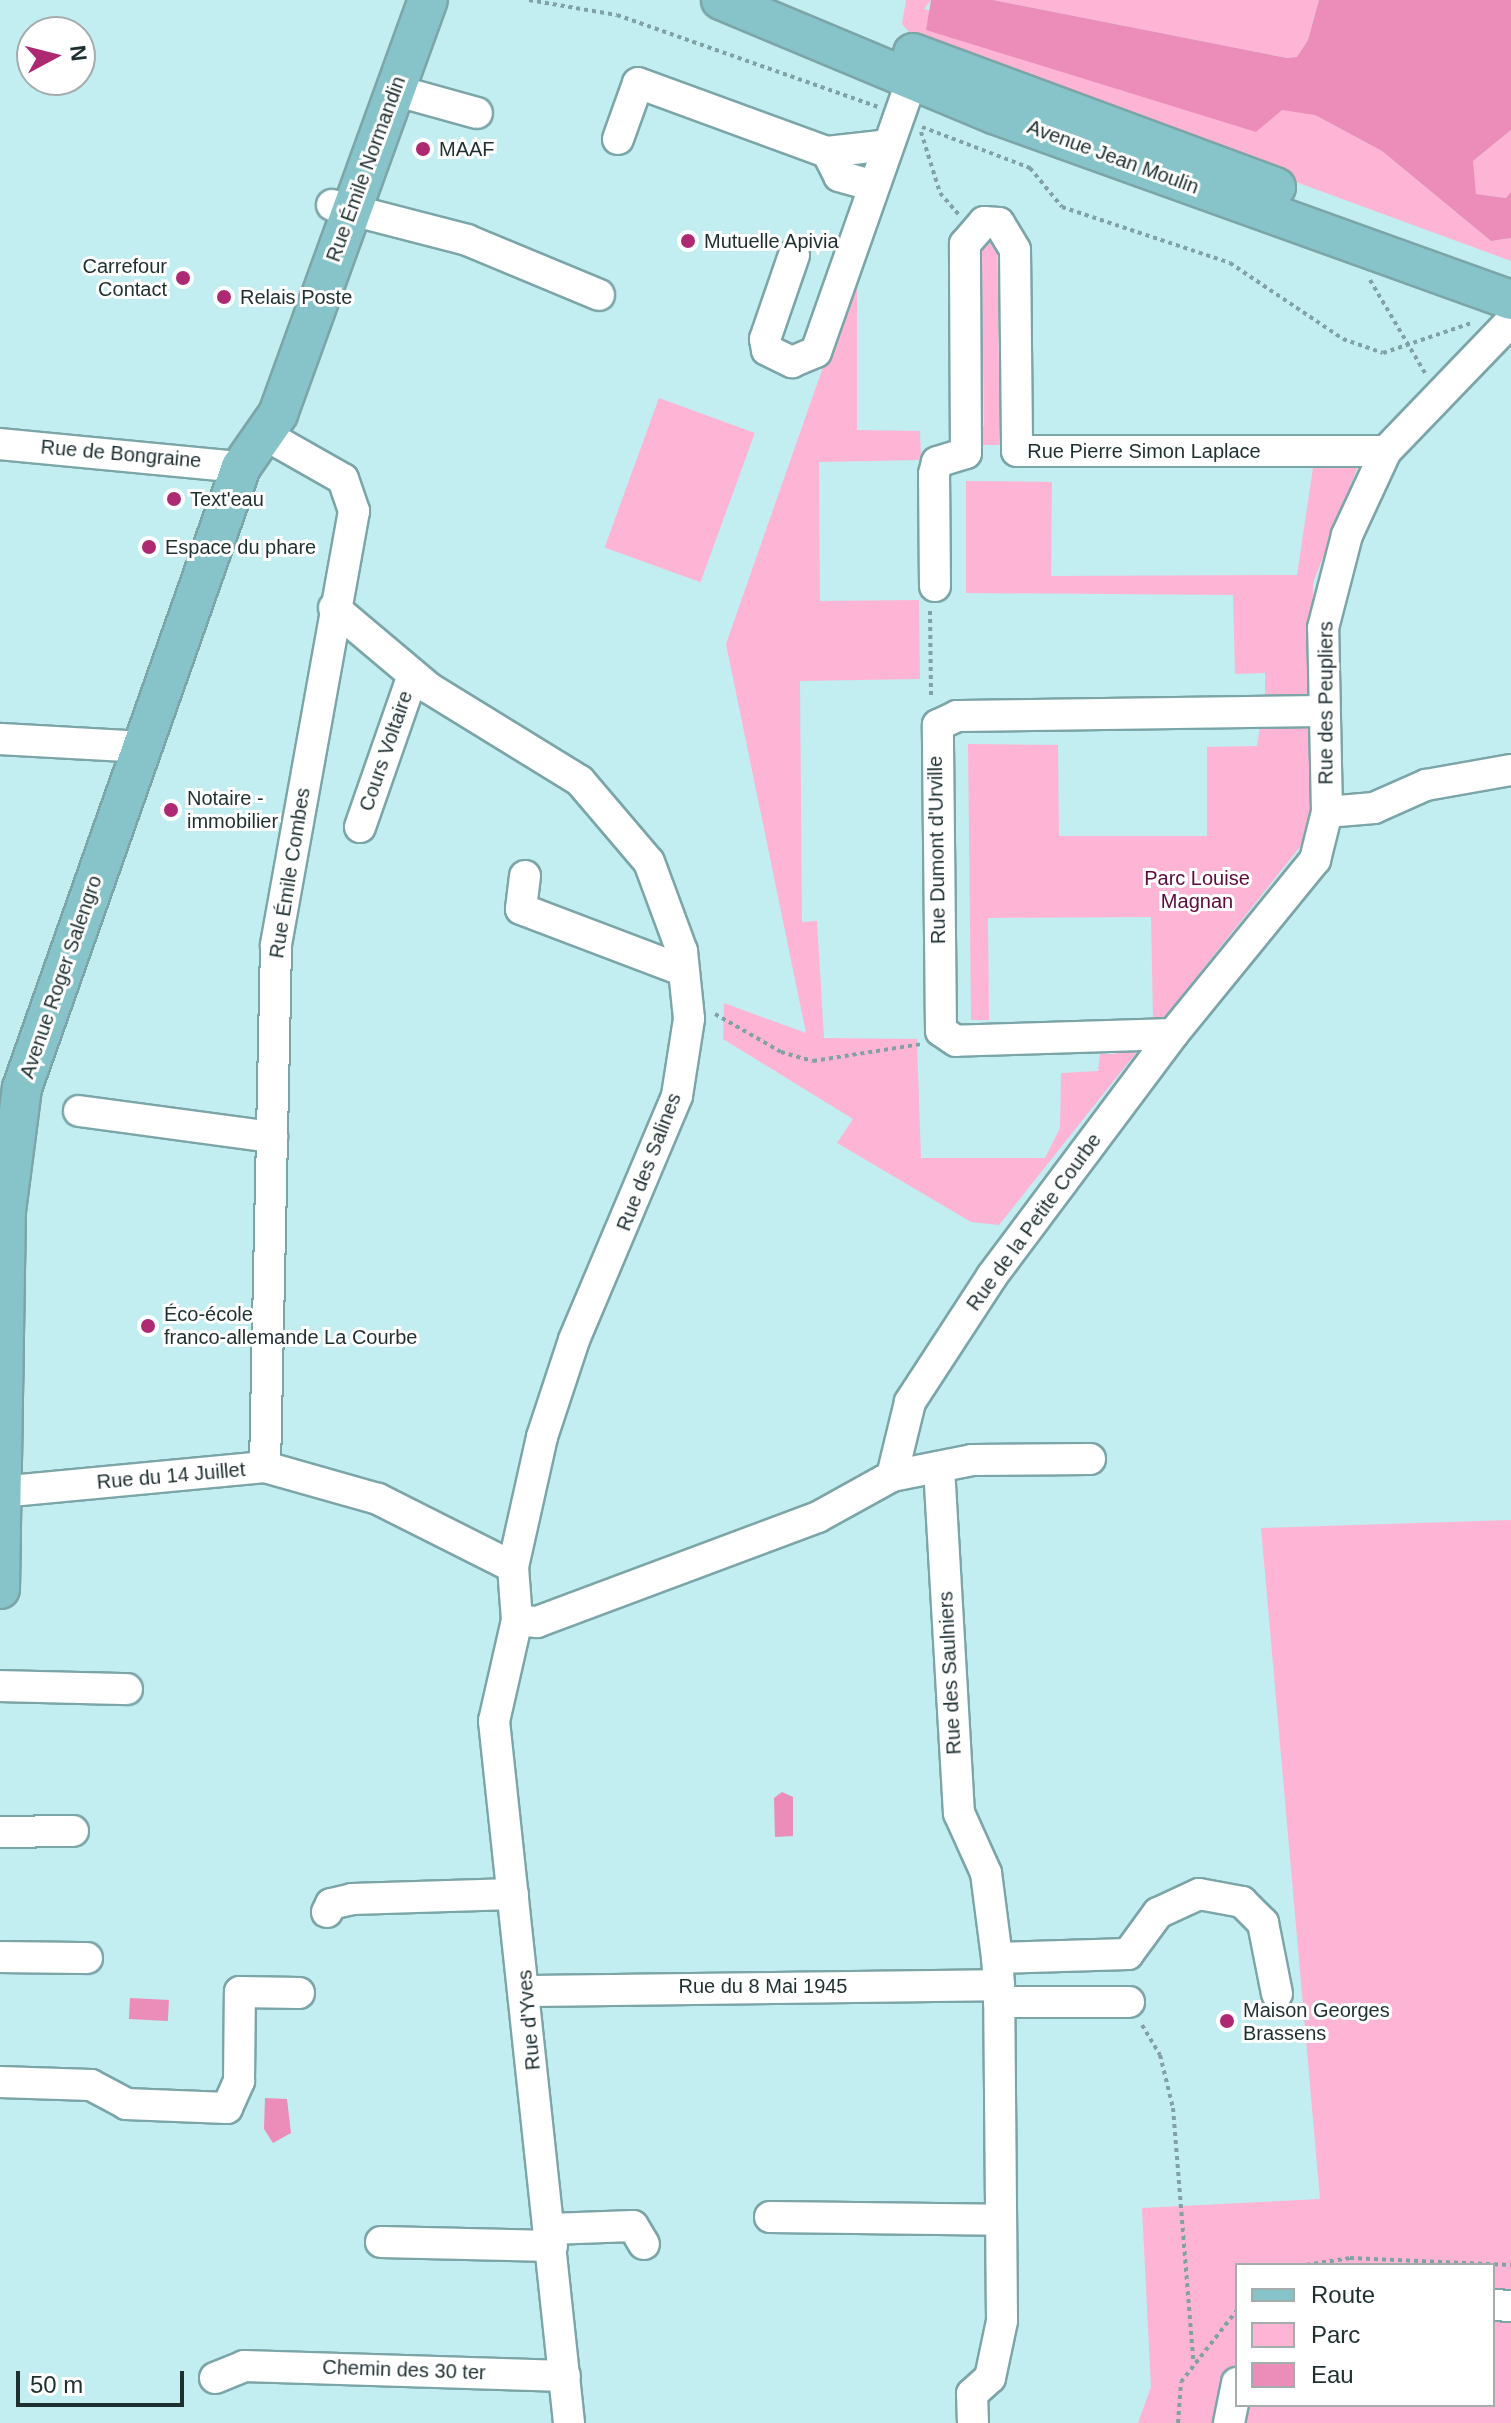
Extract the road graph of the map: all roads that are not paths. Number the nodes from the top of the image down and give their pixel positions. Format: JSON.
{"nodes":[{"id":1,"x":400,"y":0,"type":"edge"},
{"id":2,"x":428,"y":0,"type":"edge"},
{"id":3,"x":721,"y":0,"type":"edge"},
{"id":4,"x":774,"y":0,"type":"edge"},
{"id":5,"x":916,"y":68,"type":"junction"},
{"id":6,"x":394,"y":90,"type":"junction"},
{"id":7,"x":477,"y":113,"type":"dead end"},
{"id":8,"x":618,"y":139,"type":"dead end"},
{"id":9,"x":888,"y":145,"type":"junction"},
{"id":10,"x":827,"y":152,"type":"junction"},
{"id":11,"x":874,"y":186,"type":"junction"},
{"id":12,"x":342,"y":208,"type":"junction"},
{"id":13,"x":794,"y":255,"type":"dead end"},
{"id":14,"x":599,"y":295,"type":"dead end"},
{"id":15,"x":1508,"y":298,"type":"edge"},
{"id":16,"x":0,"y":444,"type":"edge"},
{"id":17,"x":1017,"y":451,"type":"junction"},
{"id":18,"x":1386,"y":451,"type":"junction"},
{"id":19,"x":249,"y":453,"type":"junction"},
{"id":20,"x":966,"y":453,"type":"junction"},
{"id":21,"x":935,"y":586,"type":"road end"},
{"id":22,"x":334,"y":608,"type":"junction"},
{"id":23,"x":413,"y":675,"type":"junction"},
{"id":24,"x":1323,"y":711,"type":"junction"},
{"id":25,"x":0,"y":739,"type":"edge"},
{"id":26,"x":143,"y":747,"type":"junction"},
{"id":27,"x":1511,"y":770,"type":"edge"},
{"id":28,"x":1327,"y":812,"type":"junction"},
{"id":29,"x":360,"y":827,"type":"dead end"},
{"id":30,"x":525,"y":876,"type":"dead end"},
{"id":31,"x":684,"y":971,"type":"junction"},
{"id":32,"x":1173,"y":1034,"type":"junction"},
{"id":33,"x":79,"y":1111,"type":"dead end"},
{"id":34,"x":272,"y":1137,"type":"junction"},
{"id":35,"x":3,"y":1211,"type":"edge"},
{"id":36,"x":1090,"y":1459,"type":"dead end"},
{"id":37,"x":265,"y":1467,"type":"junction"},
{"id":38,"x":939,"y":1467,"type":"junction"},
{"id":39,"x":892,"y":1476,"type":"junction"},
{"id":40,"x":0,"y":1492,"type":"edge"},
{"id":41,"x":513,"y":1567,"type":"junction"},
{"id":42,"x":0,"y":1589,"type":"edge"},
{"id":43,"x":517,"y":1620,"type":"junction"},
{"id":44,"x":0,"y":1686,"type":"edge"},
{"id":45,"x":127,"y":1689,"type":"dead end"},
{"id":46,"x":0,"y":1818,"type":"edge"},
{"id":47,"x":0,"y":1832,"type":"edge"},
{"id":48,"x":513,"y":1894,"type":"junction"},
{"id":49,"x":327,"y":1912,"type":"dead end"},
{"id":50,"x":0,"y":1957,"type":"edge"},
{"id":51,"x":87,"y":1958,"type":"dead end"},
{"id":52,"x":998,"y":1982,"type":"junction"},
{"id":53,"x":527,"y":1991,"type":"junction"},
{"id":54,"x":299,"y":1993,"type":"dead end"},
{"id":55,"x":1277,"y":1994,"type":"dead end"},
{"id":56,"x":1129,"y":2002,"type":"road end"},
{"id":57,"x":0,"y":2082,"type":"edge"},
{"id":58,"x":770,"y":2217,"type":"dead end"},
{"id":59,"x":1001,"y":2220,"type":"junction"},
{"id":60,"x":551,"y":2237,"type":"junction"},
{"id":61,"x":381,"y":2242,"type":"dead end"},
{"id":62,"x":644,"y":2244,"type":"dead end"},
{"id":63,"x":565,"y":2376,"type":"junction"},
{"id":64,"x":215,"y":2378,"type":"dead end"},
{"id":65,"x":1235,"y":2393,"type":"edge"},
{"id":66,"x":569,"y":2423,"type":"edge"},
{"id":67,"x":973,"y":2423,"type":"edge"},
{"id":68,"x":1229,"y":2423,"type":"edge"}],
"edges":[{"from":1,"to":12,"type":"main road","name":"Rue Émile Normandin"},
{"from":2,"to":6,"type":"main road","name":"Rue Émile Normandin"},
{"from":3,"to":5,"type":"main road","name":"Avenue Jean Moulin"},
{"from":4,"to":5,"type":"main road","name":"Avenue Jean Moulin"},
{"from":5,"to":9,"type":"street"},
{"from":5,"to":15,"type":"main road","name":"Avenue Jean Moulin"},
{"from":5,"to":15,"type":"main road","name":"Avenue Jean Moulin"},
{"from":6,"to":7,"type":"street"},
{"from":6,"to":12,"type":"main road","name":"Rue Émile Normandin"},
{"from":8,"to":10,"type":"street"},
{"from":9,"to":10,"type":"street"},
{"from":9,"to":11,"type":"street"},
{"from":10,"to":11,"type":"street"},
{"from":11,"to":13,"type":"street"},
{"from":12,"to":14,"type":"street"},
{"from":12,"to":19,"type":"main road","name":"Rue Émile Normandin"},
{"from":15,"to":18,"type":"street","name":"Rue des Peupliers"},
{"from":16,"to":19,"type":"street","name":"Rue de Bongraine"},
{"from":17,"to":18,"type":"street","name":"Rue Pierre Simon Laplace"},
{"from":17,"to":20,"type":"street"},
{"from":17,"to":20,"type":"street","name":"Rue Pierre Simon Laplace"},
{"from":18,"to":24,"type":"street","name":"Rue des Peupliers"},
{"from":19,"to":22,"type":"street","name":"Rue Émile Combes"},
{"from":19,"to":26,"type":"main road","name":"Avenue Roger Salengro"},
{"from":20,"to":21,"type":"street"},
{"from":22,"to":23,"type":"street","name":"Rue des Salines"},
{"from":22,"to":34,"type":"street","name":"Rue Émile Combes"},
{"from":23,"to":29,"type":"street","name":"Cours Voltaire"},
{"from":23,"to":31,"type":"street","name":"Rue des Salines"},
{"from":24,"to":28,"type":"street","name":"Rue des Peupliers"},
{"from":24,"to":32,"type":"street","name":"Rue Dumont d'Urville"},
{"from":25,"to":26,"type":"street"},
{"from":26,"to":35,"type":"main road","name":"Avenue Roger Salengro"},
{"from":27,"to":28,"type":"street"},
{"from":28,"to":32,"type":"street","name":"Rue de la Petite Courbe"},
{"from":30,"to":31,"type":"street"},
{"from":31,"to":41,"type":"street","name":"Rue des Salines"},
{"from":32,"to":39,"type":"street","name":"Rue de la Petite Courbe"},
{"from":33,"to":34,"type":"street"},
{"from":34,"to":37,"type":"street","name":"Rue Émile Combes"},
{"from":35,"to":40,"type":"main road","name":"Avenue Roger Salengro"},
{"from":36,"to":38,"type":"street"},
{"from":37,"to":40,"type":"street","name":"Rue du 14 Juillet"},
{"from":37,"to":41,"type":"street","name":"Rue du 14 Juillet"},
{"from":38,"to":39,"type":"street"},
{"from":38,"to":52,"type":"street","name":"Rue des Saulniers"},
{"from":39,"to":43,"type":"street"},
{"from":40,"to":42,"type":"main road","name":"Avenue Roger Salengro"},
{"from":41,"to":43,"type":"street","name":"Rue des Salines"},
{"from":43,"to":48,"type":"street","name":"Rue d'Yves"},
{"from":44,"to":45,"type":"street"},
{"from":46,"to":47,"type":"street"},
{"from":48,"to":49,"type":"street"},
{"from":48,"to":53,"type":"street","name":"Rue d'Yves"},
{"from":50,"to":51,"type":"street"},
{"from":52,"to":53,"type":"street","name":"Rue du 8 Mai 1945"},
{"from":52,"to":55,"type":"street","name":"Rue du 8 Mai 1945"},
{"from":52,"to":56,"type":"street"},
{"from":52,"to":59,"type":"street"},
{"from":53,"to":60,"type":"street","name":"Rue d'Yves"},
{"from":54,"to":57,"type":"street"},
{"from":58,"to":59,"type":"street"},
{"from":59,"to":67,"type":"street"},
{"from":60,"to":61,"type":"street"},
{"from":60,"to":62,"type":"street"},
{"from":60,"to":63,"type":"street","name":"Rue d'Yves"},
{"from":63,"to":64,"type":"street","name":"Chemin des 30 ter"},
{"from":63,"to":66,"type":"street","name":"Rue d'Yves"},
{"from":65,"to":68,"type":"street"}]}
